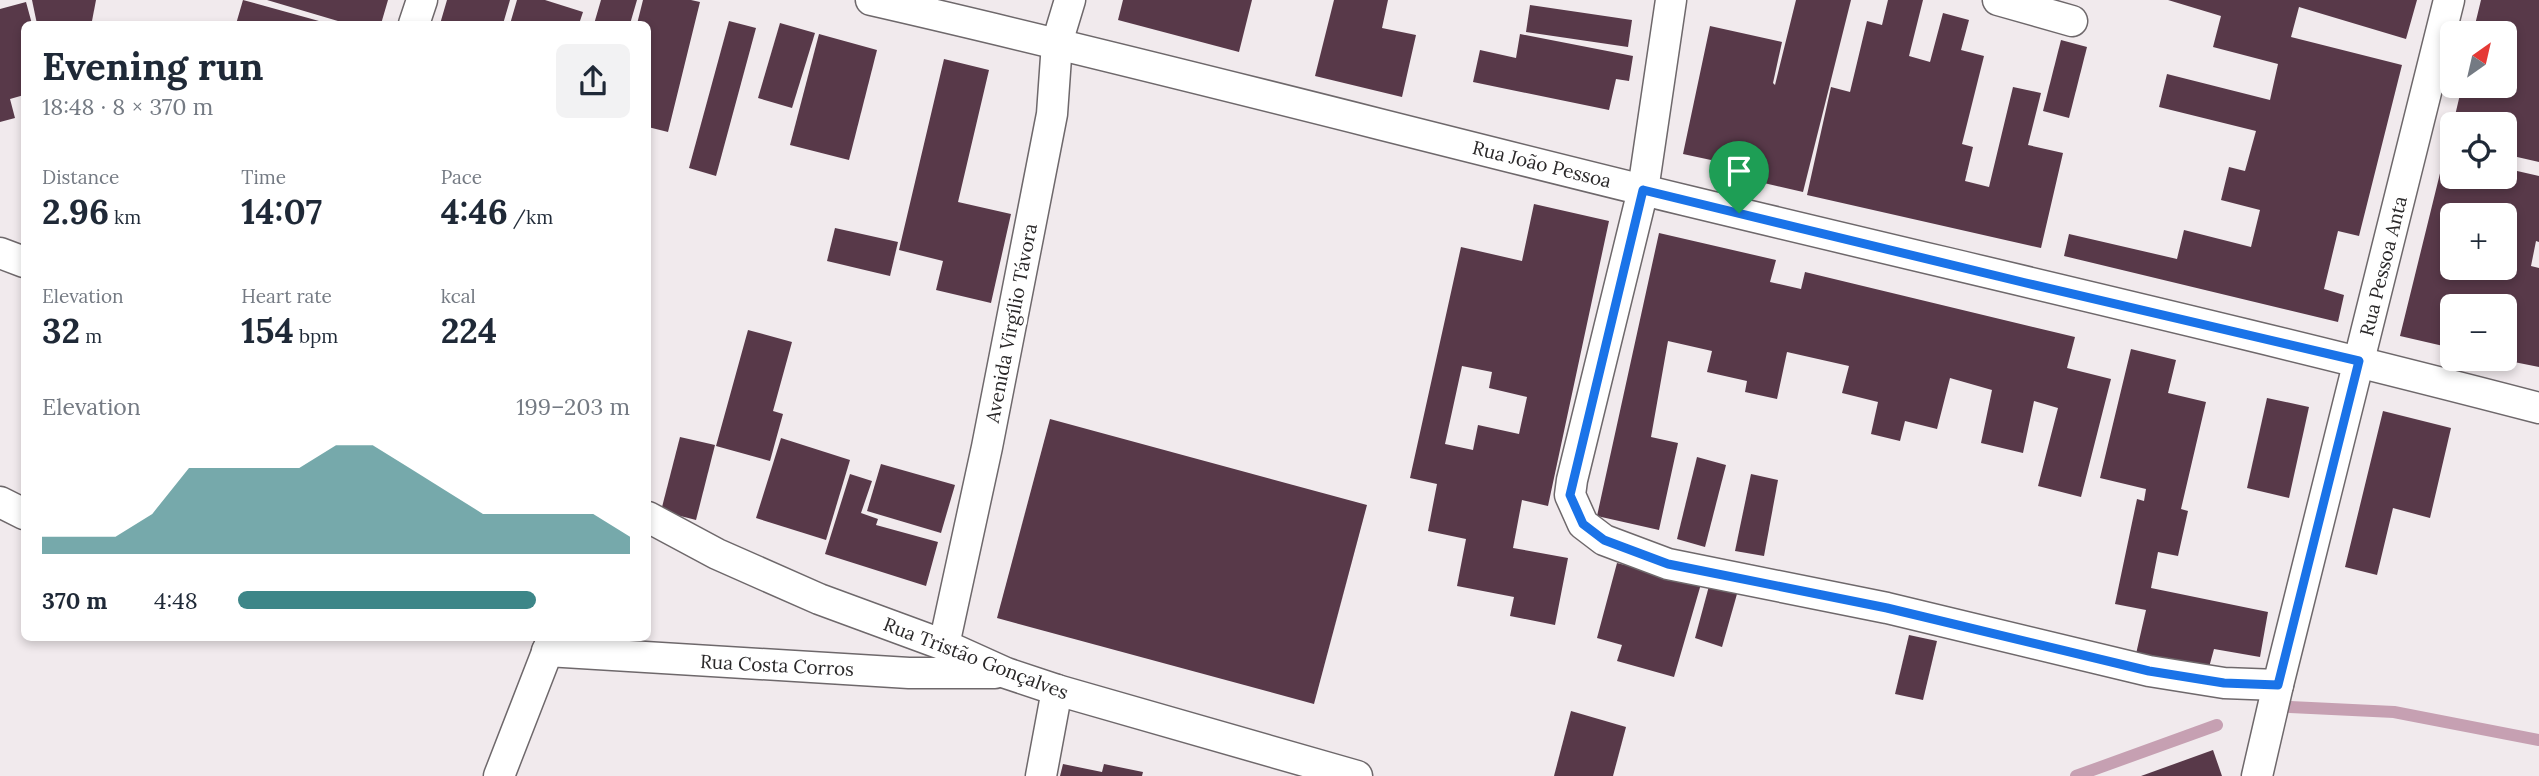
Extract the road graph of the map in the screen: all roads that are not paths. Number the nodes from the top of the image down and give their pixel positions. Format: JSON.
{"nodes":[{"id":1,"x":422,"y":0,"type":"edge"},
{"id":2,"x":871,"y":0,"type":"edge"},
{"id":3,"x":1070,"y":0,"type":"edge"},
{"id":4,"x":1671,"y":0,"type":"edge"},
{"id":5,"x":1998,"y":0,"type":"edge"},
{"id":6,"x":2449,"y":0,"type":"edge"},
{"id":7,"x":415,"y":21,"type":"edge"},
{"id":8,"x":2072,"y":21,"type":"dead end"},
{"id":9,"x":1057,"y":43,"type":"junction"},
{"id":10,"x":1643,"y":190,"type":"junction"},
{"id":11,"x":0,"y":254,"type":"edge"},
{"id":12,"x":21,"y":261,"type":"edge"},
{"id":13,"x":2359,"y":361,"type":"junction"},
{"id":14,"x":2539,"y":408,"type":"edge"},
{"id":15,"x":0,"y":502,"type":"edge"},
{"id":16,"x":21,"y":512,"type":"edge"},
{"id":17,"x":651,"y":519,"type":"edge"},
{"id":18,"x":550,"y":644,"type":"edge"},
{"id":19,"x":944,"y":645,"type":"junction"},
{"id":20,"x":1006,"y":673,"type":"junction"},
{"id":21,"x":2278,"y":685,"type":"junction"},
{"id":22,"x":1058,"y":691,"type":"junction"},
{"id":23,"x":499,"y":776,"type":"edge"},
{"id":24,"x":1041,"y":776,"type":"edge"},
{"id":25,"x":1357,"y":776,"type":"edge"},
{"id":26,"x":2257,"y":776,"type":"edge"}],
"edges":[{"from":1,"to":7,"type":"street"},
{"from":2,"to":9,"type":"street","name":"Rua João Pessoa"},
{"from":3,"to":9,"type":"street","name":"Avenida Virgílio Távora"},
{"from":4,"to":10,"type":"street"},
{"from":5,"to":8,"type":"street"},
{"from":6,"to":13,"type":"street","name":"Rua Pessoa Anta"},
{"from":9,"to":10,"type":"street","name":"Rua João Pessoa"},
{"from":9,"to":19,"type":"street","name":"Avenida Virgílio Távora"},
{"from":10,"to":13,"type":"street","name":"Rua João Pessoa"},
{"from":10,"to":21,"type":"street"},
{"from":11,"to":12,"type":"street"},
{"from":13,"to":14,"type":"street","name":"Rua João Pessoa"},
{"from":13,"to":21,"type":"street","name":"Rua Pessoa Anta"},
{"from":15,"to":16,"type":"street"},
{"from":17,"to":19,"type":"street","name":"Rua Tristão Gonçalves"},
{"from":18,"to":20,"type":"street","name":"Rua Costa Corros"},
{"from":18,"to":23,"type":"street"},
{"from":19,"to":20,"type":"street","name":"Rua Tristão Gonçalves"},
{"from":20,"to":22,"type":"street","name":"Rua Tristão Gonçalves"},
{"from":21,"to":26,"type":"street","name":"Rua Pessoa Anta"},
{"from":22,"to":24,"type":"street"},
{"from":22,"to":25,"type":"street","name":"Rua Tristão Gonçalves"}]}
